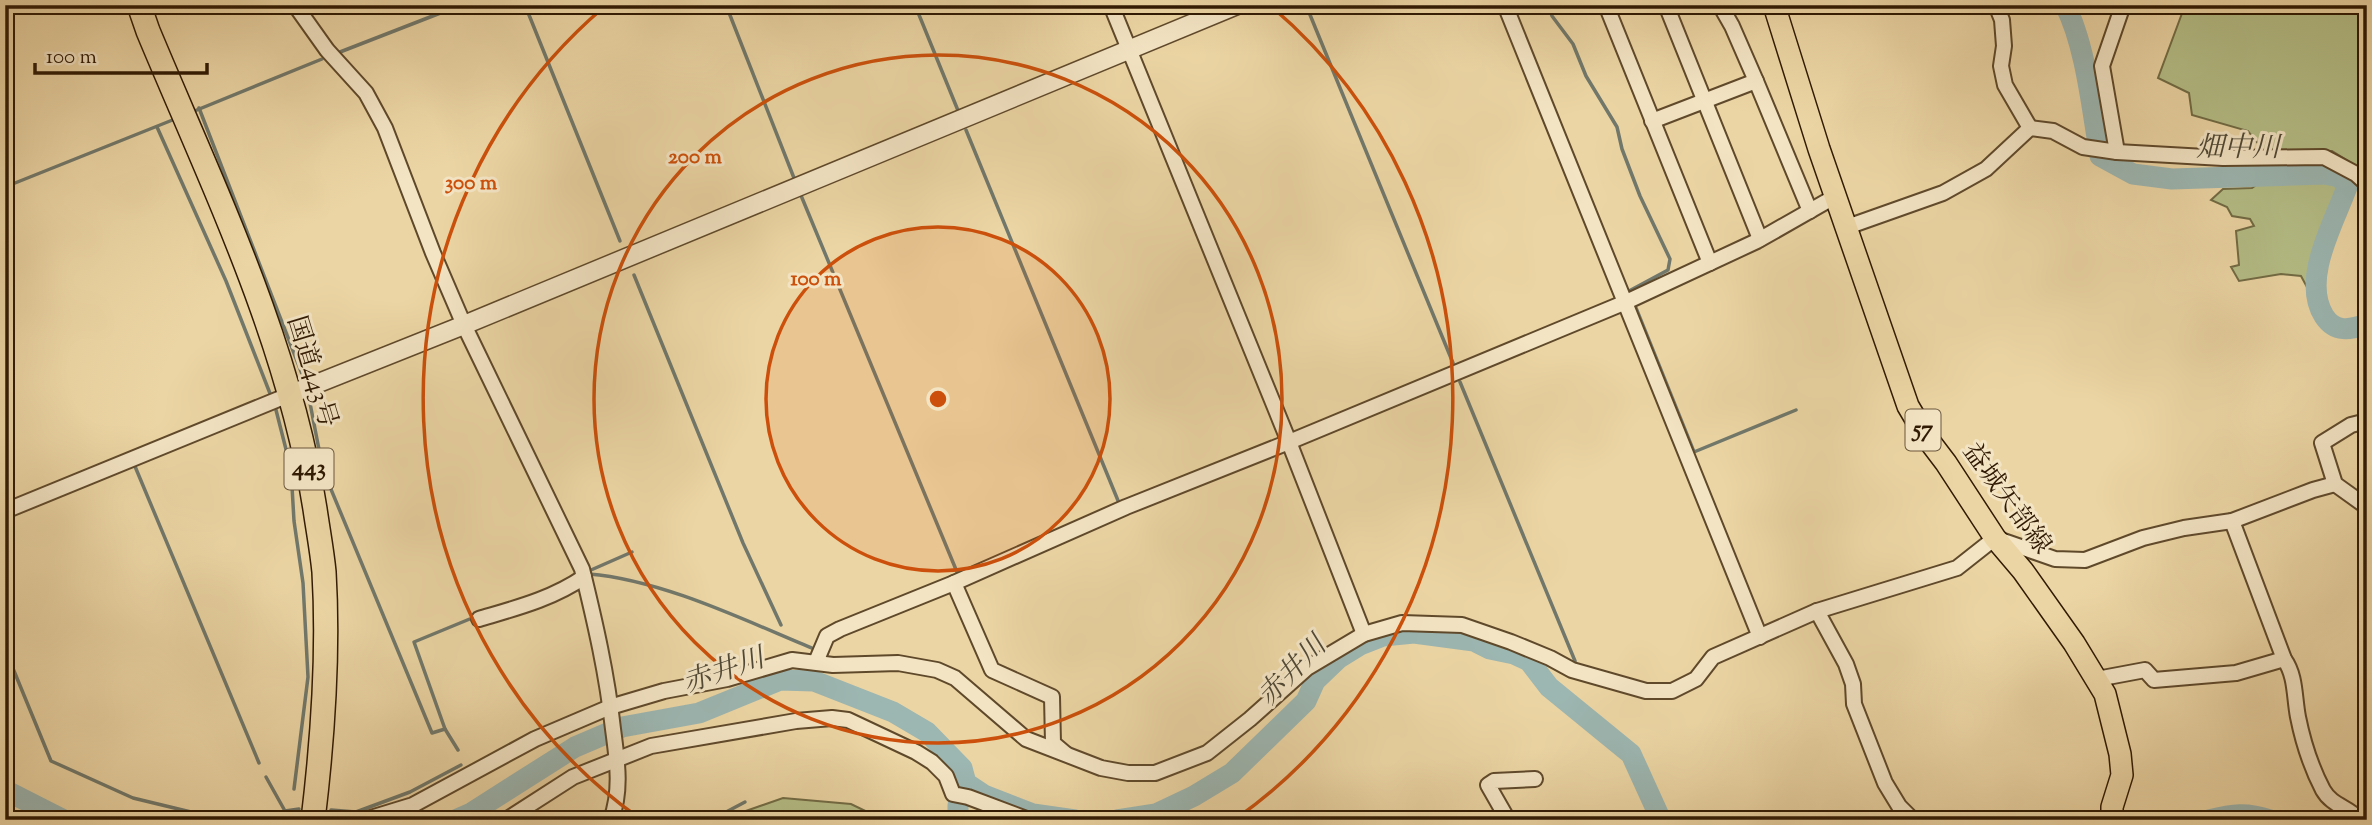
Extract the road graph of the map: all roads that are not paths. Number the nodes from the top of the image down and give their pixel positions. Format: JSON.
{"nodes":[{"id":1,"x":139,"y":5,"type":"edge"},
{"id":2,"x":295,"y":5,"type":"edge"},
{"id":3,"x":1111,"y":5,"type":"edge"},
{"id":4,"x":1237,"y":5,"type":"edge"},
{"id":5,"x":1505,"y":5,"type":"edge"},
{"id":6,"x":1606,"y":5,"type":"edge"},
{"id":7,"x":1666,"y":5,"type":"edge"},
{"id":8,"x":1720,"y":5,"type":"edge"},
{"id":9,"x":1773,"y":5,"type":"edge"},
{"id":10,"x":1996,"y":5,"type":"edge"},
{"id":11,"x":2123,"y":5,"type":"edge"},
{"id":12,"x":1129,"y":49,"type":"junction"},
{"id":13,"x":1756,"y":81,"type":"junction"},
{"id":14,"x":1704,"y":100,"type":"junction"},
{"id":15,"x":1652,"y":121,"type":"junction"},
{"id":16,"x":2030,"y":128,"type":"junction"},
{"id":17,"x":2115,"y":152,"type":"junction"},
{"id":18,"x":2367,"y":184,"type":"edge"},
{"id":19,"x":1836,"y":196,"type":"junction"},
{"id":20,"x":1810,"y":211,"type":"junction"},
{"id":21,"x":1847,"y":227,"type":"junction"},
{"id":22,"x":1760,"y":239,"type":"junction"},
{"id":23,"x":1710,"y":263,"type":"junction"},
{"id":24,"x":1626,"y":302,"type":"junction"},
{"id":25,"x":464,"y":325,"type":"junction"},
{"id":26,"x":291,"y":394,"type":"junction"},
{"id":27,"x":2367,"y":421,"type":"edge"},
{"id":28,"x":1289,"y":442,"type":"junction"},
{"id":29,"x":2335,"y":484,"type":"junction"},
{"id":30,"x":2367,"y":507,"type":"edge"},
{"id":31,"x":5,"y":511,"type":"edge"},
{"id":32,"x":2232,"y":522,"type":"junction"},
{"id":33,"x":1995,"y":538,"type":"junction"},
{"id":34,"x":584,"y":578,"type":"junction"},
{"id":35,"x":954,"y":583,"type":"junction"},
{"id":36,"x":1817,"y":611,"type":"junction"},
{"id":37,"x":479,"y":619,"type":"dead end"},
{"id":38,"x":1364,"y":634,"type":"junction"},
{"id":39,"x":1760,"y":637,"type":"junction"},
{"id":40,"x":2284,"y":659,"type":"junction"},
{"id":41,"x":816,"y":662,"type":"junction"},
{"id":42,"x":2096,"y":679,"type":"junction"},
{"id":43,"x":611,"y":710,"type":"junction"},
{"id":44,"x":616,"y":755,"type":"junction"},
{"id":45,"x":1070,"y":757,"type":"junction"},
{"id":46,"x":1535,"y":779,"type":"dead end"},
{"id":47,"x":313,"y":820,"type":"edge"},
{"id":48,"x":364,"y":820,"type":"edge"},
{"id":49,"x":506,"y":820,"type":"edge"},
{"id":50,"x":611,"y":820,"type":"edge"},
{"id":51,"x":1029,"y":820,"type":"edge"},
{"id":52,"x":1508,"y":820,"type":"edge"},
{"id":53,"x":1913,"y":820,"type":"edge"},
{"id":54,"x":2112,"y":820,"type":"edge"},
{"id":55,"x":2360,"y":820,"type":"edge"}],
"edges":[{"from":1,"to":26,"type":"highway","name":"国道443号","number":"443"},
{"from":2,"to":25,"type":"street"},
{"from":3,"to":12,"type":"street"},
{"from":4,"to":12,"type":"street"},
{"from":5,"to":24,"type":"street"},
{"from":6,"to":15,"type":"street"},
{"from":7,"to":14,"type":"street"},
{"from":8,"to":13,"type":"street"},
{"from":9,"to":19,"type":"main road","name":"益城矢部線","number":"57"},
{"from":10,"to":16,"type":"street"},
{"from":11,"to":17,"type":"street"},
{"from":12,"to":25,"type":"street"},
{"from":12,"to":28,"type":"street"},
{"from":13,"to":14,"type":"street"},
{"from":13,"to":20,"type":"street"},
{"from":14,"to":15,"type":"street"},
{"from":14,"to":22,"type":"street"},
{"from":15,"to":23,"type":"street"},
{"from":16,"to":17,"type":"street"},
{"from":16,"to":21,"type":"street"},
{"from":17,"to":18,"type":"street"},
{"from":19,"to":20,"type":"street"},
{"from":19,"to":21,"type":"main road","name":"益城矢部線","number":"57"},
{"from":20,"to":22,"type":"street"},
{"from":21,"to":33,"type":"main road","name":"益城矢部線","number":"57"},
{"from":22,"to":23,"type":"street"},
{"from":23,"to":24,"type":"street"},
{"from":24,"to":28,"type":"street"},
{"from":24,"to":39,"type":"street"},
{"from":25,"to":26,"type":"street"},
{"from":25,"to":34,"type":"street"},
{"from":26,"to":31,"type":"street"},
{"from":26,"to":47,"type":"highway","name":"国道443号","number":"443"},
{"from":27,"to":29,"type":"street"},
{"from":28,"to":35,"type":"street"},
{"from":28,"to":38,"type":"street"},
{"from":29,"to":30,"type":"street"},
{"from":29,"to":32,"type":"street"},
{"from":32,"to":33,"type":"street"},
{"from":32,"to":40,"type":"street"},
{"from":33,"to":36,"type":"street"},
{"from":33,"to":42,"type":"main road","name":"益城矢部線","number":"57"},
{"from":34,"to":37,"type":"street"},
{"from":34,"to":43,"type":"street"},
{"from":35,"to":41,"type":"street"},
{"from":35,"to":45,"type":"street"},
{"from":36,"to":39,"type":"street"},
{"from":36,"to":53,"type":"street"},
{"from":38,"to":39,"type":"street"},
{"from":38,"to":45,"type":"street"},
{"from":40,"to":42,"type":"street"},
{"from":40,"to":55,"type":"street"},
{"from":41,"to":43,"type":"street"},
{"from":41,"to":45,"type":"street"},
{"from":42,"to":54,"type":"main road","name":"益城矢部線","number":"57"},
{"from":43,"to":44,"type":"street"},
{"from":43,"to":48,"type":"street"},
{"from":44,"to":49,"type":"street"},
{"from":44,"to":50,"type":"street"},
{"from":44,"to":51,"type":"street"},
{"from":46,"to":52,"type":"street"}]}
